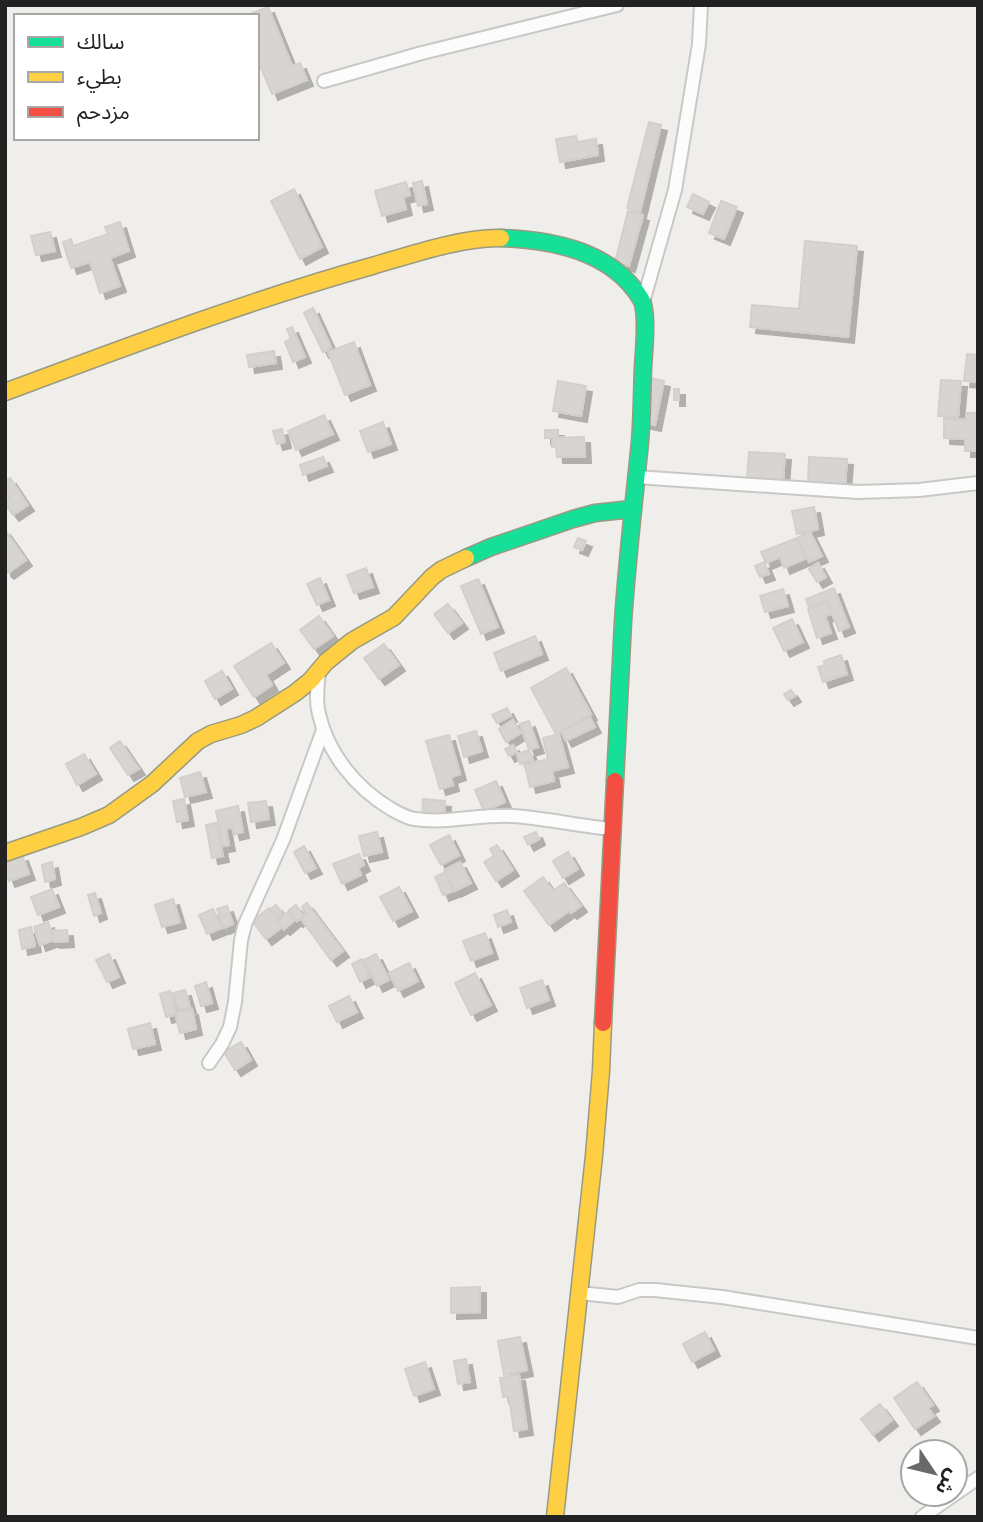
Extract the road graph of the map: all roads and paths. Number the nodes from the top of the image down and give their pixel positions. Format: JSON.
{"nodes":[{"id":1,"x":617,"y":5,"type":"edge"},
{"id":2,"x":701,"y":5,"type":"edge"},
{"id":3,"x":324,"y":81,"type":"dead end"},
{"id":4,"x":643,"y":302,"type":"junction"},
{"id":5,"x":5,"y":393,"type":"edge"},
{"id":6,"x":636,"y":477,"type":"junction"},
{"id":7,"x":978,"y":483,"type":"edge"},
{"id":8,"x":632,"y":509,"type":"junction"},
{"id":9,"x":319,"y":671,"type":"junction"},
{"id":10,"x":323,"y":730,"type":"junction"},
{"id":11,"x":612,"y":829,"type":"junction"},
{"id":12,"x":5,"y":853,"type":"edge"},
{"id":13,"x":209,"y":1063,"type":"dead end"},
{"id":14,"x":579,"y":1293,"type":"junction"},
{"id":15,"x":978,"y":1338,"type":"edge"},
{"id":16,"x":978,"y":1478,"type":"edge"},
{"id":17,"x":555,"y":1517,"type":"edge"},
{"id":18,"x":922,"y":1517,"type":"edge"}],
"edges":[{"from":1,"to":3,"type":"street"},
{"from":2,"to":4,"type":"street"},
{"from":4,"to":5,"type":"street"},
{"from":4,"to":6,"type":"street"},
{"from":6,"to":7,"type":"street"},
{"from":6,"to":8,"type":"street"},
{"from":8,"to":9,"type":"street"},
{"from":8,"to":11,"type":"street"},
{"from":9,"to":10,"type":"street"},
{"from":9,"to":12,"type":"street"},
{"from":10,"to":11,"type":"street"},
{"from":10,"to":13,"type":"street"},
{"from":11,"to":14,"type":"street"},
{"from":14,"to":15,"type":"street"},
{"from":14,"to":17,"type":"street"},
{"from":16,"to":18,"type":"street"}]}
